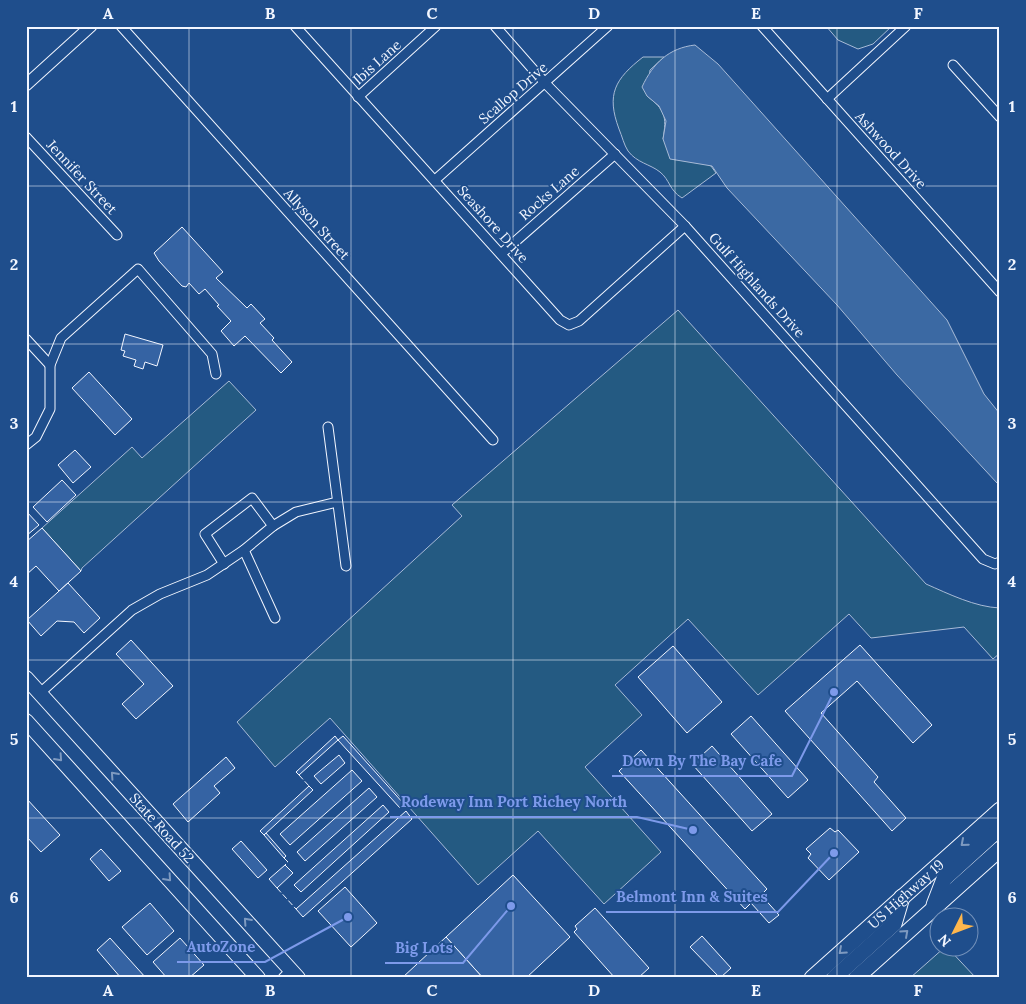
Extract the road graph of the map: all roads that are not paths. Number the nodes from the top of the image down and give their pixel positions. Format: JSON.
{"nodes":[{"id":1,"x":91,"y":26,"type":"edge"},
{"id":2,"x":120,"y":26,"type":"edge"},
{"id":3,"x":295,"y":26,"type":"edge"},
{"id":4,"x":436,"y":26,"type":"edge"},
{"id":5,"x":495,"y":26,"type":"edge"},
{"id":6,"x":608,"y":26,"type":"edge"},
{"id":7,"x":762,"y":26,"type":"edge"},
{"id":8,"x":906,"y":26,"type":"edge"},
{"id":9,"x":953,"y":65,"type":"dead end"},
{"id":10,"x":545,"y":83,"type":"junction"},
{"id":11,"x":26,"y":85,"type":"edge"},
{"id":12,"x":358,"y":97,"type":"junction"},
{"id":13,"x":827,"y":99,"type":"junction"},
{"id":14,"x":1000,"y":117,"type":"edge"},
{"id":15,"x":26,"y":137,"type":"edge"},
{"id":16,"x":615,"y":154,"type":"junction"},
{"id":17,"x":435,"y":180,"type":"junction"},
{"id":18,"x":685,"y":226,"type":"junction"},
{"id":19,"x":117,"y":235,"type":"dead end"},
{"id":20,"x":501,"y":254,"type":"junction"},
{"id":21,"x":1000,"y":292,"type":"edge"},
{"id":22,"x":26,"y":339,"type":"edge"},
{"id":23,"x":50,"y":365,"type":"junction"},
{"id":24,"x":216,"y":374,"type":"dead end"},
{"id":25,"x":328,"y":427,"type":"dead end"},
{"id":26,"x":493,"y":440,"type":"dead end"},
{"id":27,"x":26,"y":445,"type":"edge"},
{"id":28,"x":336,"y":502,"type":"junction"},
{"id":29,"x":273,"y":526,"type":"junction"},
{"id":30,"x":244,"y":550,"type":"junction"},
{"id":31,"x":997,"y":563,"type":"edge"},
{"id":32,"x":224,"y":564,"type":"junction"},
{"id":33,"x":346,"y":566,"type":"dead end"},
{"id":34,"x":275,"y":618,"type":"dead end"},
{"id":35,"x":26,"y":678,"type":"edge"},
{"id":36,"x":40,"y":693,"type":"junction"},
{"id":37,"x":26,"y":722,"type":"edge"},
{"id":38,"x":1000,"y":810,"type":"edge"},
{"id":39,"x":1000,"y":828,"type":"edge"},
{"id":40,"x":1000,"y":849,"type":"edge"},
{"id":41,"x":902,"y":897,"type":"junction"},
{"id":42,"x":933,"y":906,"type":"edge"},
{"id":43,"x":935,"y":906,"type":"edge"},
{"id":44,"x":928,"y":913,"type":"edge"},
{"id":45,"x":290,"y":975,"type":"edge"},
{"id":46,"x":258,"y":978,"type":"edge"},
{"id":47,"x":812,"y":978,"type":"edge"},
{"id":48,"x":834,"y":978,"type":"edge"},
{"id":49,"x":856,"y":978,"type":"edge"}],
"edges":[{"from":1,"to":11,"type":"street"},
{"from":2,"to":26,"type":"street","name":"Allyson Street"},
{"from":3,"to":12,"type":"street","name":"Seashore Drive"},
{"from":4,"to":12,"type":"street","name":"Ibis Lane"},
{"from":5,"to":10,"type":"street","name":"Gulf Highlands Drive"},
{"from":6,"to":10,"type":"street","name":"Scallop Drive"},
{"from":7,"to":13,"type":"street","name":"Ashwood Drive"},
{"from":8,"to":13,"type":"street"},
{"from":9,"to":14,"type":"street"},
{"from":10,"to":16,"type":"street","name":"Gulf Highlands Drive"},
{"from":10,"to":17,"type":"street","name":"Scallop Drive"},
{"from":12,"to":17,"type":"street","name":"Seashore Drive"},
{"from":13,"to":21,"type":"street","name":"Ashwood Drive"},
{"from":15,"to":19,"type":"street","name":"Jennifer Street"},
{"from":16,"to":18,"type":"street","name":"Gulf Highlands Drive"},
{"from":16,"to":20,"type":"street","name":"Rocks Lane"},
{"from":17,"to":20,"type":"street","name":"Seashore Drive"},
{"from":18,"to":20,"type":"street","name":"Seashore Drive"},
{"from":18,"to":31,"type":"street","name":"Gulf Highlands Drive"},
{"from":22,"to":23,"type":"street"},
{"from":23,"to":24,"type":"street"},
{"from":23,"to":27,"type":"street"},
{"from":25,"to":28,"type":"street"},
{"from":28,"to":29,"type":"street"},
{"from":28,"to":33,"type":"street"},
{"from":29,"to":30,"type":"street"},
{"from":29,"to":32,"type":"street"},
{"from":30,"to":32,"type":"street"},
{"from":30,"to":34,"type":"street"},
{"from":32,"to":36,"type":"street"},
{"from":35,"to":36,"type":"main road","name":"State Road 52"},
{"from":45,"to":36,"type":"main road","name":"State Road 52","one_way":true},
{"from":37,"to":46,"type":"main road","one_way":true},
{"from":38,"to":41,"type":"highway","name":"US Highway 19","one_way":true},
{"from":39,"to":42,"type":"highway"},
{"from":40,"to":43,"type":"highway","name":"US Highway 19"},
{"from":41,"to":47,"type":"highway","name":"US Highway 19","one_way":true},
{"from":41,"to":48,"type":"highway"},
{"from":49,"to":44,"type":"highway","name":"US Highway 19","one_way":true}]}
